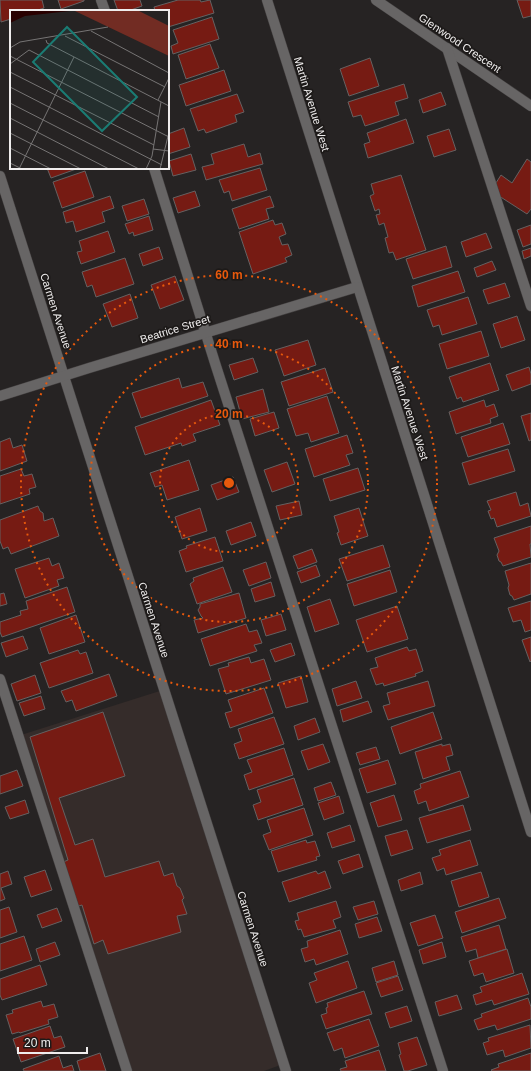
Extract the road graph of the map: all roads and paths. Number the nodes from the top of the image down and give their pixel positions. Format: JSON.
{"nodes":[{"id":1,"x":101,"y":0,"type":"edge"},
{"id":2,"x":267,"y":0,"type":"edge"},
{"id":3,"x":376,"y":0,"type":"edge"},
{"id":4,"x":105,"y":10,"type":"edge"},
{"id":5,"x":447,"y":48,"type":"junction"},
{"id":6,"x":531,"y":106,"type":"edge"},
{"id":7,"x":154,"y":169,"type":"edge"},
{"id":8,"x":0,"y":176,"type":"edge"},
{"id":9,"x":357,"y":287,"type":"junction"},
{"id":10,"x":531,"y":306,"type":"edge"},
{"id":11,"x":205,"y":333,"type":"junction"},
{"id":12,"x":64,"y":376,"type":"junction"},
{"id":13,"x":0,"y":396,"type":"edge"},
{"id":14,"x":0,"y":679,"type":"edge"},
{"id":15,"x":531,"y":832,"type":"edge"},
{"id":16,"x":127,"y":1071,"type":"edge"},
{"id":17,"x":286,"y":1071,"type":"edge"},
{"id":18,"x":443,"y":1071,"type":"edge"}],
"edges":[{"from":1,"to":4,"type":"street"},
{"from":2,"to":9,"type":"street","name":"Martin Avenue West"},
{"from":3,"to":5,"type":"street","name":"Glenwood Crescent"},
{"from":5,"to":6,"type":"street","name":"Glenwood Crescent"},
{"from":5,"to":10,"type":"street"},
{"from":7,"to":11,"type":"street"},
{"from":8,"to":12,"type":"street","name":"Carmen Avenue"},
{"from":9,"to":11,"type":"street","name":"Beatrice Street"},
{"from":9,"to":15,"type":"street","name":"Martin Avenue West"},
{"from":11,"to":12,"type":"street","name":"Beatrice Street"},
{"from":11,"to":18,"type":"street"},
{"from":12,"to":13,"type":"street","name":"Beatrice Street"},
{"from":12,"to":17,"type":"street","name":"Carmen Avenue"},
{"from":14,"to":16,"type":"street"}]}
